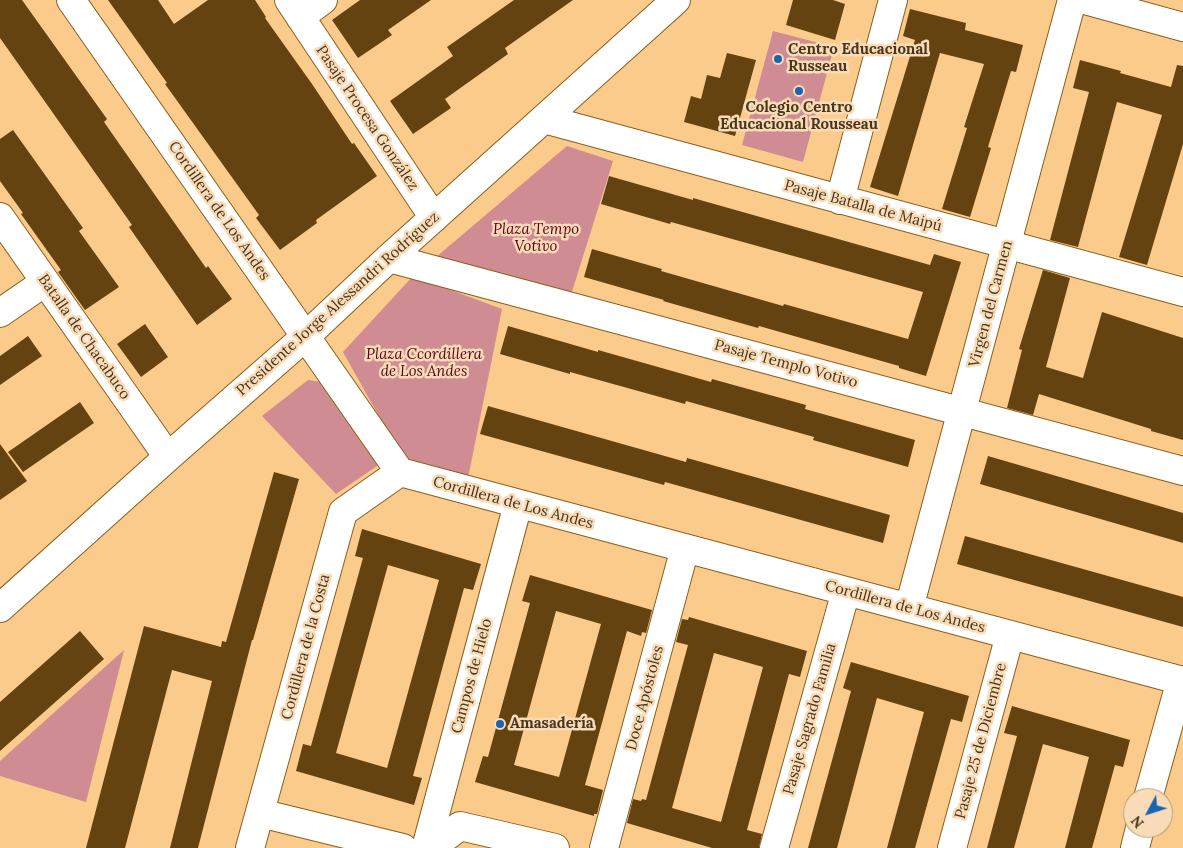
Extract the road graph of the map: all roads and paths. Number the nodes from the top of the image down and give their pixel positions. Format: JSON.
{"nodes":[{"id":1,"x":71,"y":0,"type":"edge"},
{"id":2,"x":323,"y":0,"type":"edge"},
{"id":3,"x":676,"y":0,"type":"edge"},
{"id":4,"x":892,"y":0,"type":"edge"},
{"id":5,"x":1072,"y":0,"type":"edge"},
{"id":6,"x":1085,"y":0,"type":"edge"},
{"id":7,"x":294,"y":9,"type":"edge"},
{"id":8,"x":1183,"y":27,"type":"edge"},
{"id":9,"x":544,"y":119,"type":"junction"},
{"id":10,"x":840,"y":200,"type":"junction"},
{"id":11,"x":0,"y":217,"type":"edge"},
{"id":12,"x":434,"y":218,"type":"junction"},
{"id":13,"x":1007,"y":244,"type":"junction"},
{"id":14,"x":388,"y":258,"type":"junction"},
{"id":15,"x":45,"y":282,"type":"junction"},
{"id":16,"x":1182,"y":287,"type":"edge"},
{"id":17,"x":0,"y":313,"type":"edge"},
{"id":18,"x":306,"y":336,"type":"junction"},
{"id":19,"x":962,"y":411,"type":"junction"},
{"id":20,"x":168,"y":457,"type":"junction"},
{"id":21,"x":1183,"y":471,"type":"edge"},
{"id":22,"x":400,"y":472,"type":"junction"},
{"id":23,"x":518,"y":504,"type":"junction"},
{"id":24,"x":685,"y":548,"type":"junction"},
{"id":25,"x":846,"y":591,"type":"junction"},
{"id":26,"x":0,"y":608,"type":"edge"},
{"id":27,"x":909,"y":608,"type":"junction"},
{"id":28,"x":1010,"y":635,"type":"junction"},
{"id":29,"x":1182,"y":681,"type":"edge"},
{"id":30,"x":1151,"y":788,"type":"edge"},
{"id":31,"x":260,"y":813,"type":"junction"},
{"id":32,"x":250,"y":848,"type":"edge"},
{"id":33,"x":403,"y":848,"type":"edge"},
{"id":34,"x":426,"y":848,"type":"edge"},
{"id":35,"x":431,"y":848,"type":"edge"},
{"id":36,"x":555,"y":848,"type":"edge"},
{"id":37,"x":604,"y":848,"type":"edge"},
{"id":38,"x":774,"y":848,"type":"edge"},
{"id":39,"x":952,"y":848,"type":"edge"}],
"edges":[{"from":1,"to":18,"type":"street","name":"Cordillera de Los Andes"},
{"from":2,"to":7,"type":"street","name":"Pasaje Procesa González"},
{"from":3,"to":9,"type":"street","name":"Presidente Jorge Alessandri Rodríguez"},
{"from":4,"to":10,"type":"street"},
{"from":5,"to":13,"type":"street","name":"Virgen del Carmen"},
{"from":6,"to":8,"type":"street"},
{"from":7,"to":12,"type":"street","name":"Pasaje Procesa González"},
{"from":9,"to":10,"type":"street","name":"Pasaje Batalla de Maipú"},
{"from":9,"to":12,"type":"street","name":"Presidente Jorge Alessandri Rodríguez"},
{"from":10,"to":13,"type":"street","name":"Pasaje Batalla de Maipú"},
{"from":11,"to":15,"type":"street","name":"Batalla de Chacabuco"},
{"from":12,"to":14,"type":"street","name":"Presidente Jorge Alessandri Rodríguez"},
{"from":13,"to":16,"type":"street","name":"Pasaje Batalla de Maipú"},
{"from":13,"to":19,"type":"street","name":"Virgen del Carmen"},
{"from":14,"to":18,"type":"street","name":"Presidente Jorge Alessandri Rodríguez"},
{"from":14,"to":19,"type":"street","name":"Pasaje Templo Votivo"},
{"from":15,"to":17,"type":"street"},
{"from":15,"to":20,"type":"street","name":"Batalla de Chacabuco"},
{"from":18,"to":20,"type":"street","name":"Presidente Jorge Alessandri Rodríguez"},
{"from":18,"to":22,"type":"street","name":"Cordillera de Los Andes"},
{"from":19,"to":21,"type":"street","name":"Pasaje Templo Votivo"},
{"from":19,"to":27,"type":"street","name":"Virgen del Carmen"},
{"from":20,"to":26,"type":"street","name":"Presidente Jorge Alessandri Rodríguez"},
{"from":22,"to":23,"type":"street","name":"Cordillera de Los Andes"},
{"from":22,"to":31,"type":"street","name":"Cordillera de la Costa"},
{"from":23,"to":24,"type":"street","name":"Cordillera de Los Andes"},
{"from":23,"to":34,"type":"street","name":"Campos de Hielo"},
{"from":24,"to":25,"type":"street","name":"Cordillera de Los Andes"},
{"from":24,"to":37,"type":"street","name":"Doce Apóstoles"},
{"from":25,"to":27,"type":"street","name":"Cordillera de Los Andes"},
{"from":25,"to":38,"type":"street","name":"Pasaje Sagrado Familia"},
{"from":27,"to":28,"type":"street","name":"Cordillera de Los Andes"},
{"from":28,"to":29,"type":"street","name":"Cordillera de Los Andes"},
{"from":28,"to":39,"type":"street","name":"Pasaje 25 de Diciembre"},
{"from":29,"to":30,"type":"street"},
{"from":31,"to":32,"type":"street","name":"Cordillera de la Costa"},
{"from":31,"to":33,"type":"street"},
{"from":35,"to":36,"type":"street"}]}
